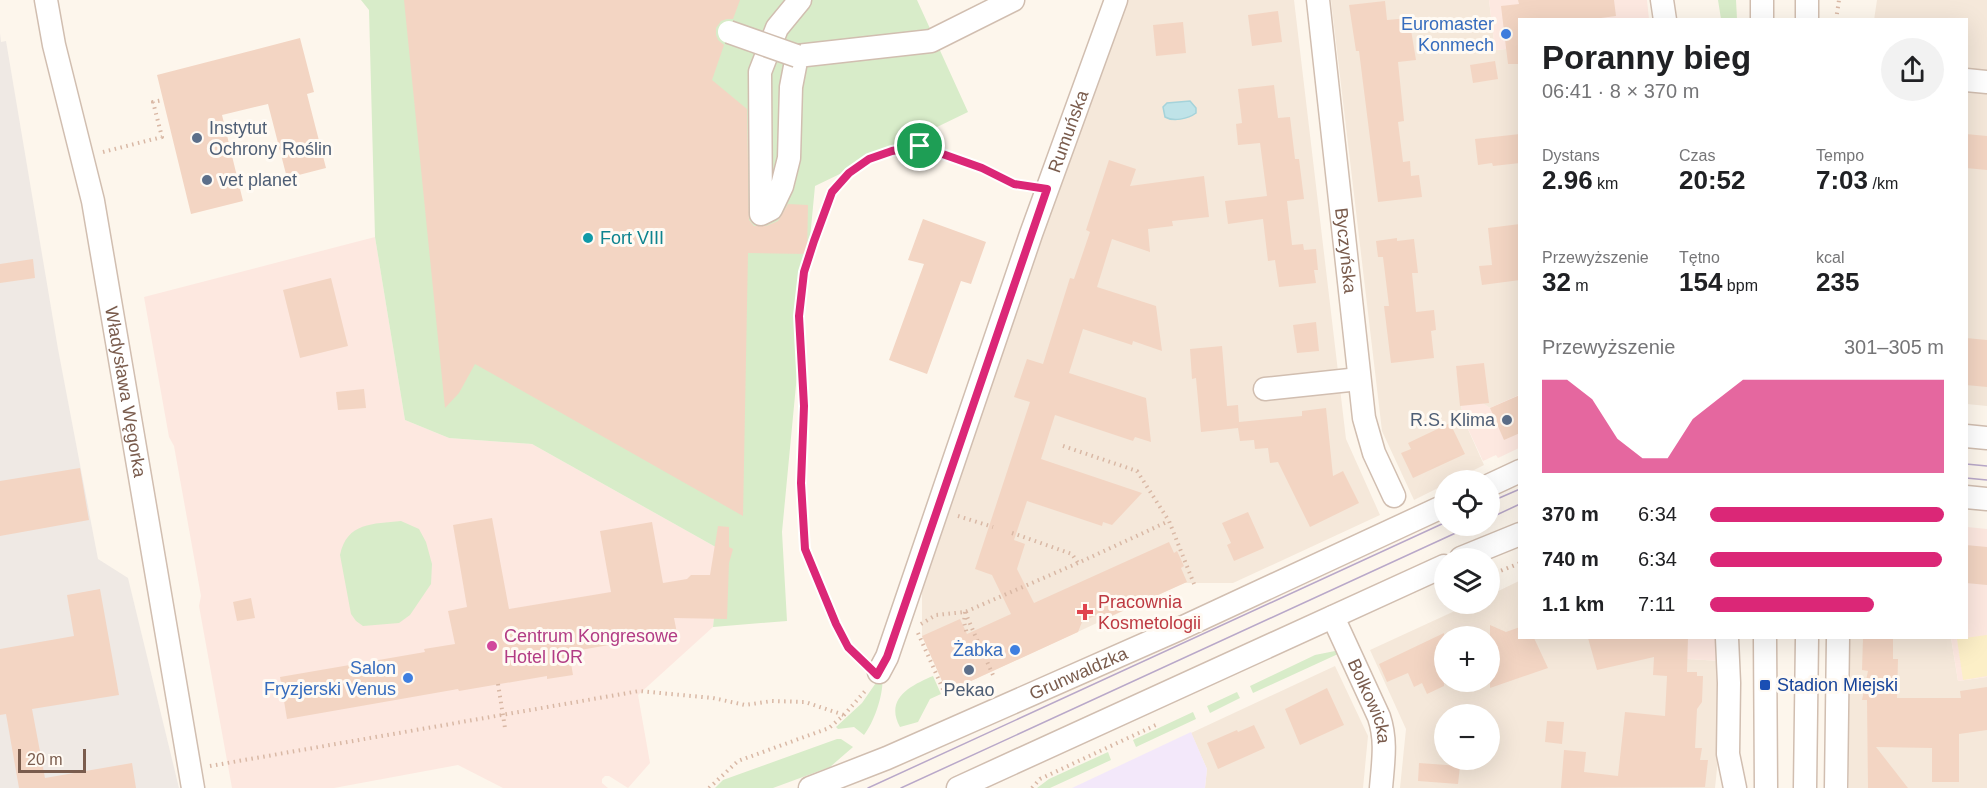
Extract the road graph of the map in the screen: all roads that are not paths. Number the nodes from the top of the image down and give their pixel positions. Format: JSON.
{"nodes":[{"id":1,"x":46,"y":0,"type":"edge"},
{"id":2,"x":800,"y":0,"type":"edge"},
{"id":3,"x":1013,"y":0,"type":"edge"},
{"id":4,"x":1116,"y":0,"type":"edge"},
{"id":5,"x":1318,"y":0,"type":"edge"},
{"id":6,"x":1662,"y":0,"type":"edge"},
{"id":7,"x":1665,"y":18,"type":"edge"},
{"id":8,"x":729,"y":32,"type":"dead end"},
{"id":9,"x":797,"y":56,"type":"junction"},
{"id":10,"x":1968,"y":80,"type":"edge"},
{"id":11,"x":1987,"y":82,"type":"edge"},
{"id":12,"x":1359,"y":379,"type":"junction"},
{"id":13,"x":1264,"y":389,"type":"dead end"},
{"id":14,"x":1968,"y":436,"type":"edge"},
{"id":15,"x":1987,"y":438,"type":"edge"},
{"id":16,"x":1518,"y":472,"type":"edge"},
{"id":17,"x":1500,"y":480,"type":"edge"},
{"id":18,"x":1394,"y":496,"type":"dead end"},
{"id":19,"x":1968,"y":497,"type":"edge"},
{"id":20,"x":1987,"y":499,"type":"edge"},
{"id":21,"x":1434,"y":511,"type":"edge"},
{"id":22,"x":1518,"y":535,"type":"edge"},
{"id":23,"x":1486,"y":548,"type":"edge"},
{"id":24,"x":1434,"y":571,"type":"edge"},
{"id":25,"x":1333,"y":617,"type":"junction"},
{"id":26,"x":1727,"y":639,"type":"edge"},
{"id":27,"x":1765,"y":639,"type":"edge"},
{"id":28,"x":1807,"y":639,"type":"edge"},
{"id":29,"x":1838,"y":639,"type":"edge"},
{"id":30,"x":878,"y":674,"type":"road end"},
{"id":31,"x":193,"y":788,"type":"edge"},
{"id":32,"x":810,"y":788,"type":"edge"},
{"id":33,"x":958,"y":788,"type":"edge"},
{"id":34,"x":1381,"y":788,"type":"edge"},
{"id":35,"x":1735,"y":788,"type":"edge"},
{"id":36,"x":1766,"y":788,"type":"edge"},
{"id":37,"x":1805,"y":788,"type":"edge"},
{"id":38,"x":1836,"y":788,"type":"edge"}],
"edges":[{"from":1,"to":31,"type":"street","name":"Władysława Węgorka"},
{"from":2,"to":9,"type":"street"},
{"from":3,"to":9,"type":"street"},
{"from":4,"to":30,"type":"street","name":"Rumuńska"},
{"from":5,"to":12,"type":"street","name":"Byczyńska"},
{"from":6,"to":7,"type":"street"},
{"from":8,"to":9,"type":"street","bridge":true},
{"from":10,"to":11,"type":"street"},
{"from":12,"to":13,"type":"street"},
{"from":12,"to":18,"type":"street","name":"Byczyńska"},
{"from":14,"to":15,"type":"street"},
{"from":16,"to":17,"type":"street"},
{"from":19,"to":20,"type":"street"},
{"from":21,"to":32,"type":"street","name":"Grunwaldzka"},
{"from":22,"to":23,"type":"street"},
{"from":24,"to":25,"type":"street"},
{"from":25,"to":33,"type":"street"},
{"from":25,"to":34,"type":"street","name":"Bolkowicka"},
{"from":26,"to":35,"type":"street"},
{"from":27,"to":36,"type":"street"},
{"from":28,"to":37,"type":"street"},
{"from":29,"to":38,"type":"street"}]}
